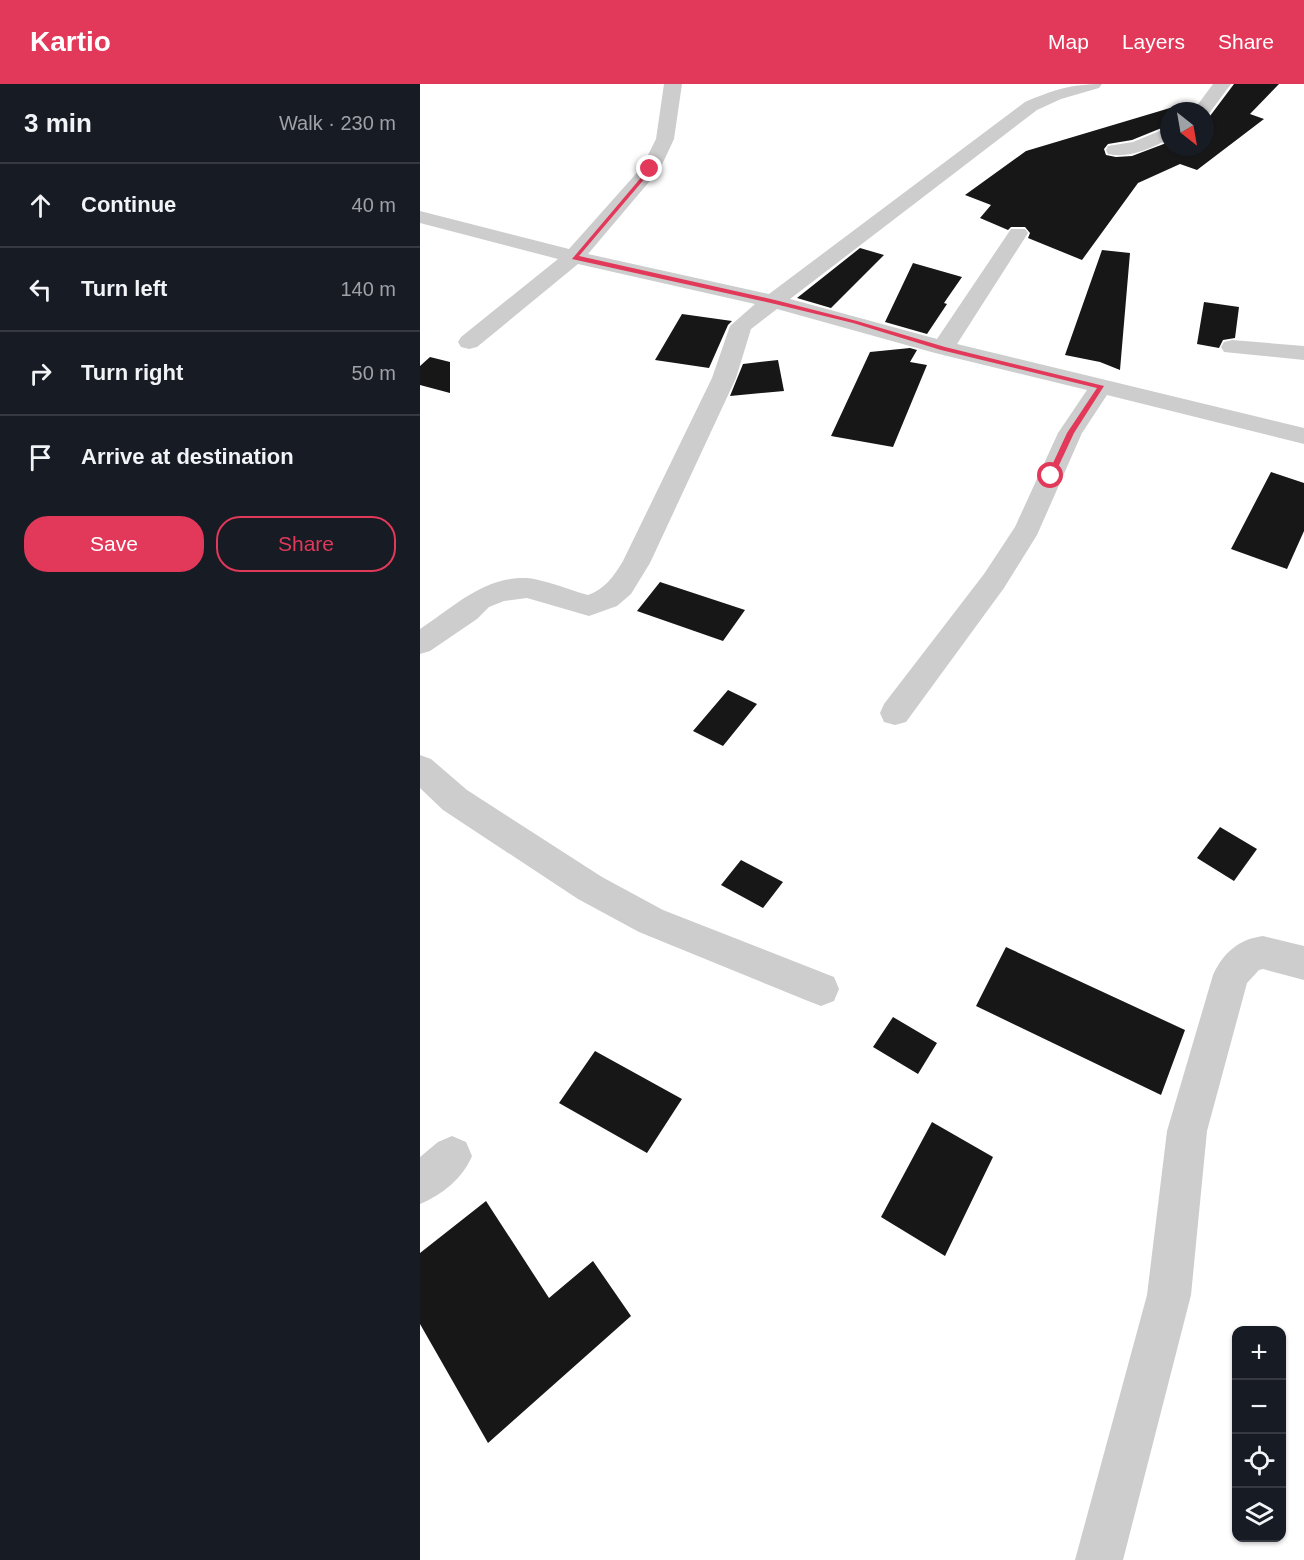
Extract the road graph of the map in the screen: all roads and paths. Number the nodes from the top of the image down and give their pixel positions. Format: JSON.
{"nodes":[{"id":1,"x":673,"y":84,"type":"edge"},
{"id":2,"x":1093,"y":84,"type":"edge"},
{"id":3,"x":1222,"y":84,"type":"edge"},
{"id":4,"x":1209,"y":102,"type":"edge"},
{"id":5,"x":1160,"y":136,"type":"edge"},
{"id":6,"x":1115,"y":150,"type":"dead end"},
{"id":7,"x":420,"y":217,"type":"edge"},
{"id":8,"x":1018,"y":233,"type":"dead end"},
{"id":9,"x":574,"y":257,"type":"junction"},
{"id":10,"x":775,"y":302,"type":"junction"},
{"id":11,"x":469,"y":342,"type":"dead end"},
{"id":12,"x":1232,"y":347,"type":"dead end"},
{"id":13,"x":943,"y":348,"type":"junction"},
{"id":14,"x":1304,"y":353,"type":"edge"},
{"id":15,"x":1101,"y":387,"type":"junction"},
{"id":16,"x":1304,"y":436,"type":"edge"},
{"id":17,"x":420,"y":644,"type":"edge"},
{"id":18,"x":895,"y":713,"type":"dead end"},
{"id":19,"x":420,"y":768,"type":"edge"},
{"id":20,"x":1304,"y":963,"type":"edge"},
{"id":21,"x":821,"y":989,"type":"dead end"},
{"id":22,"x":452,"y":1156,"type":"dead end"},
{"id":23,"x":420,"y":1184,"type":"edge"},
{"id":24,"x":1099,"y":1560,"type":"edge"}],
"edges":[{"from":1,"to":9,"type":"street"},
{"from":2,"to":10,"type":"street"},
{"from":3,"to":4,"type":"street"},
{"from":5,"to":6,"type":"street"},
{"from":7,"to":9,"type":"street"},
{"from":8,"to":13,"type":"street"},
{"from":9,"to":10,"type":"street"},
{"from":9,"to":11,"type":"street"},
{"from":10,"to":13,"type":"street"},
{"from":10,"to":17,"type":"street"},
{"from":12,"to":14,"type":"street"},
{"from":13,"to":15,"type":"street"},
{"from":15,"to":16,"type":"street"},
{"from":15,"to":18,"type":"street"},
{"from":19,"to":21,"type":"street"},
{"from":20,"to":24,"type":"street"},
{"from":22,"to":23,"type":"street"}]}
